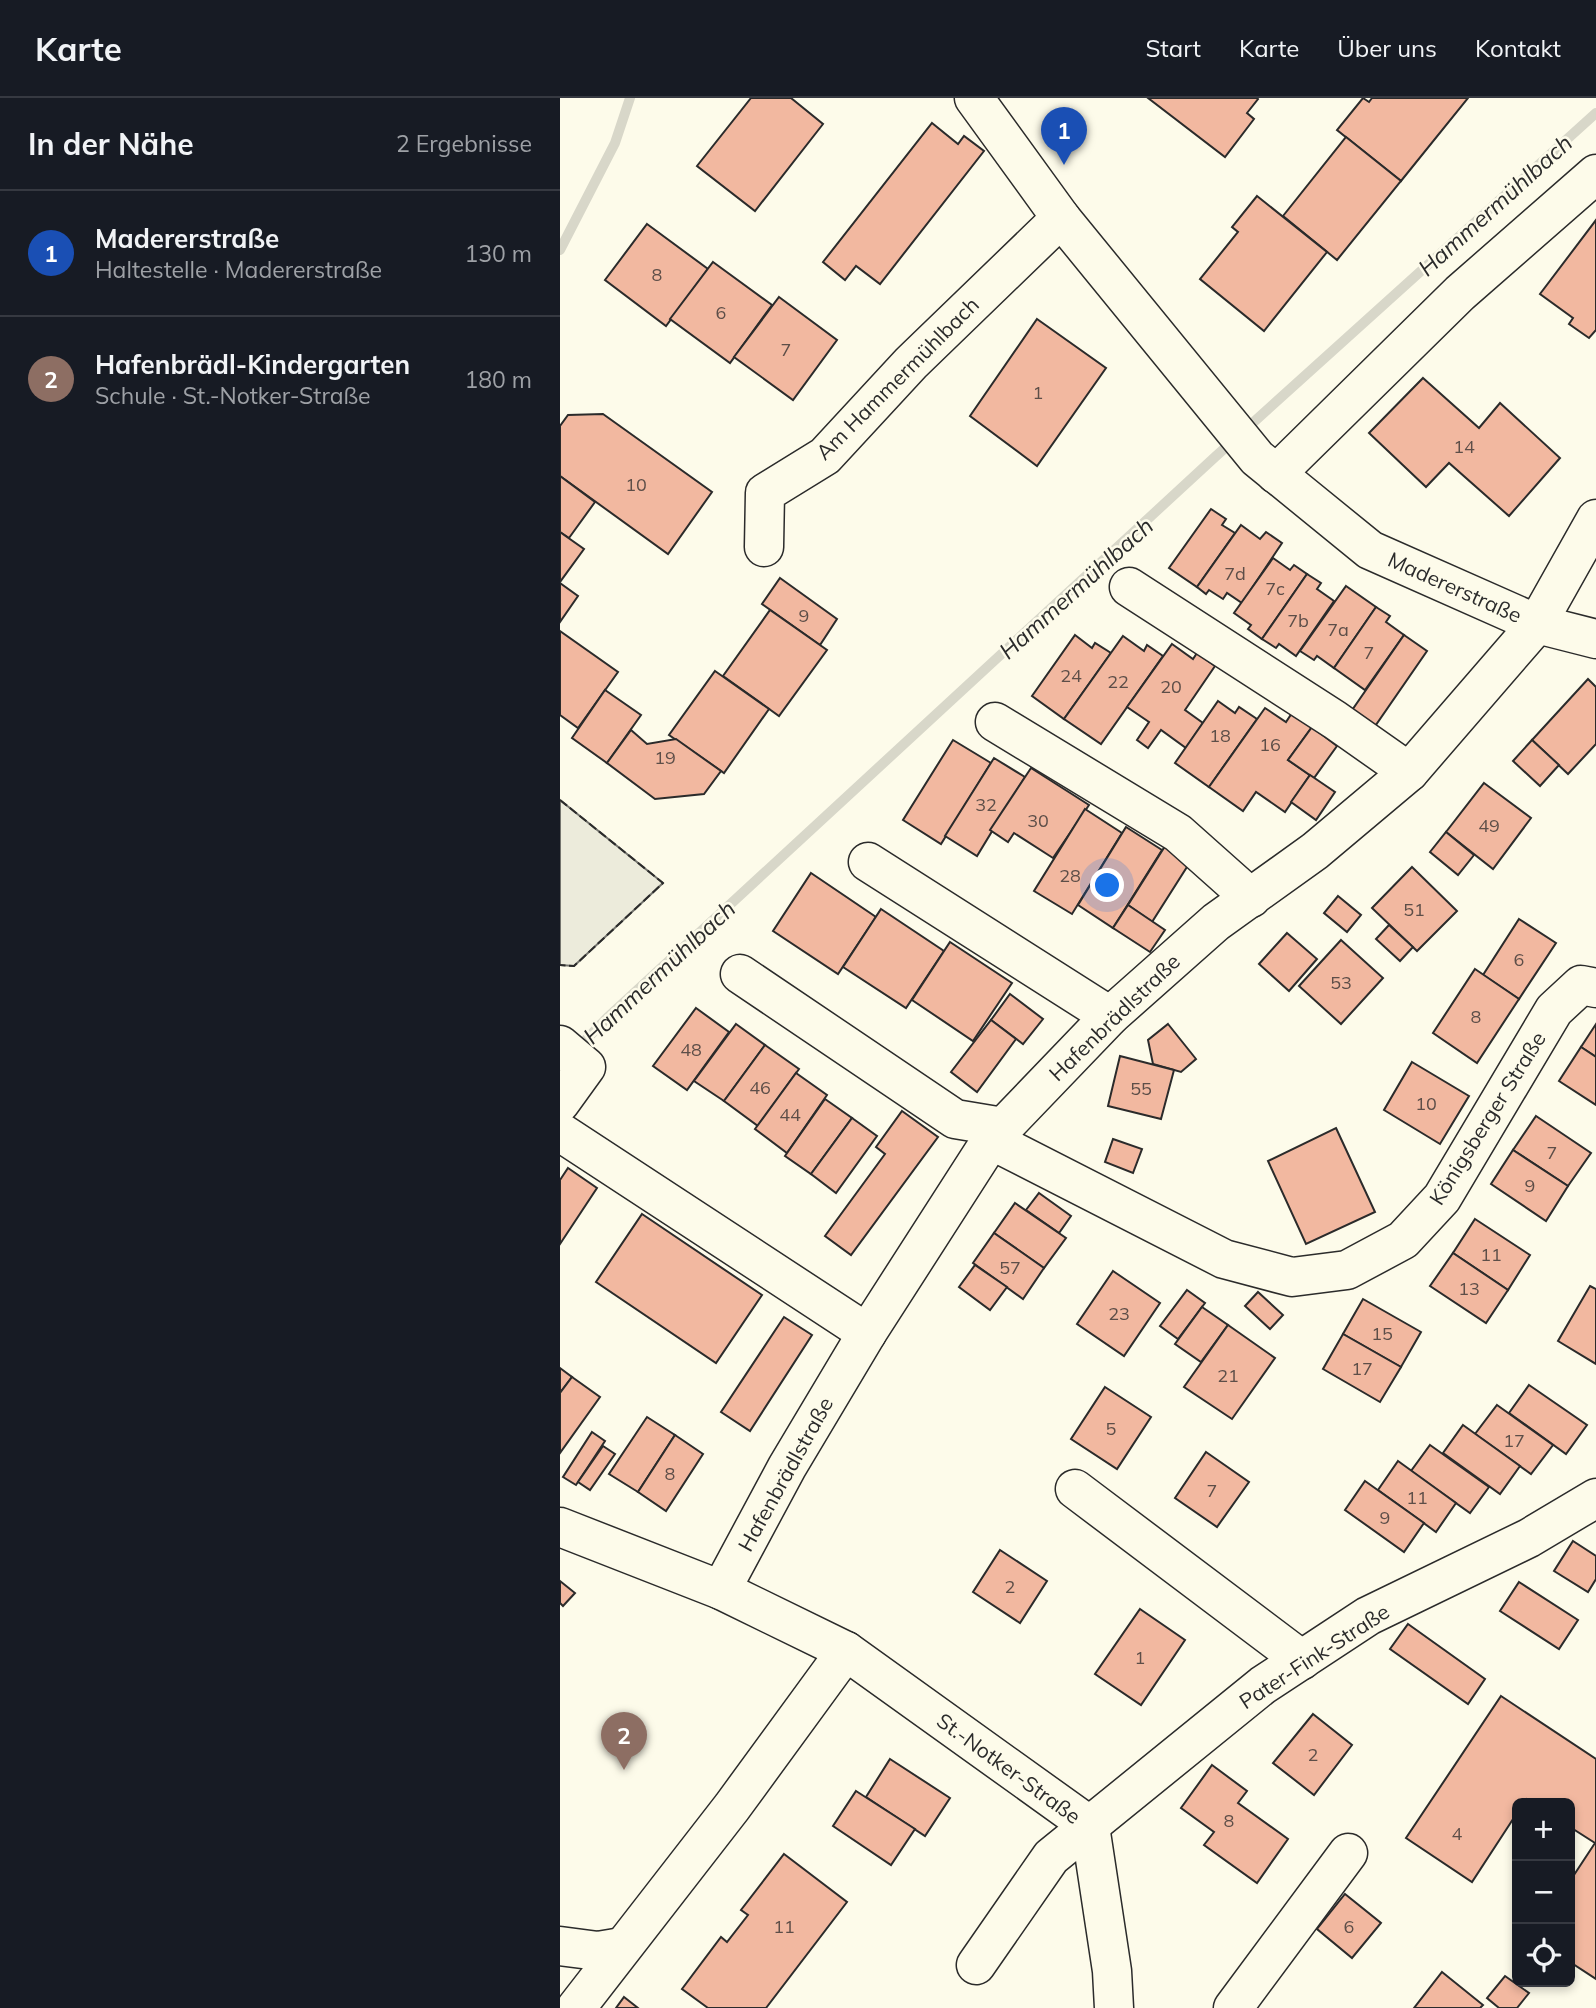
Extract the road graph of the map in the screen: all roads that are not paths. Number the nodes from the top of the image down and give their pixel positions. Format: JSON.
{"nodes":[{"id":1,"x":974,"y":98,"type":"edge"},
{"id":2,"x":1596,"y":174,"type":"edge"},
{"id":3,"x":1061,"y":218,"type":"junction"},
{"id":4,"x":1267,"y":466,"type":"junction"},
{"id":5,"x":1596,"y":519,"type":"edge"},
{"id":6,"x":764,"y":547,"type":"dead end"},
{"id":7,"x":1129,"y":587,"type":"dead end"},
{"id":8,"x":1537,"y":624,"type":"junction"},
{"id":9,"x":1596,"y":639,"type":"edge"},
{"id":10,"x":995,"y":722,"type":"dead end"},
{"id":11,"x":1409,"y":772,"type":"junction"},
{"id":12,"x":869,"y":862,"type":"dead end"},
{"id":13,"x":1251,"y":898,"type":"junction"},
{"id":14,"x":740,"y":974,"type":"dead end"},
{"id":15,"x":1596,"y":988,"type":"edge"},
{"id":16,"x":1110,"y":1016,"type":"junction"},
{"id":17,"x":573,"y":1056,"type":"edge"},
{"id":18,"x":560,"y":1103,"type":"edge"},
{"id":19,"x":560,"y":1132,"type":"edge"},
{"id":20,"x":997,"y":1133,"type":"junction"},
{"id":21,"x":867,"y":1333,"type":"junction"},
{"id":22,"x":1075,"y":1489,"type":"dead end"},
{"id":23,"x":1596,"y":1498,"type":"edge"},
{"id":24,"x":560,"y":1527,"type":"edge"},
{"id":25,"x":721,"y":1590,"type":"junction"},
{"id":26,"x":846,"y":1651,"type":"junction"},
{"id":27,"x":1302,"y":1660,"type":"junction"},
{"id":28,"x":1090,"y":1826,"type":"junction"},
{"id":29,"x":1348,"y":1853,"type":"dead end"},
{"id":30,"x":560,"y":1946,"type":"edge"},
{"id":31,"x":622,"y":1947,"type":"junction"},
{"id":32,"x":976,"y":1965,"type":"dead end"},
{"id":33,"x":576,"y":2008,"type":"edge"},
{"id":34,"x":1114,"y":2008,"type":"edge"},
{"id":35,"x":1233,"y":2008,"type":"edge"}],
"edges":[{"from":1,"to":3,"type":"street","name":"Madererstraße"},
{"from":2,"to":4,"type":"street"},
{"from":3,"to":4,"type":"street","name":"Madererstraße"},
{"from":3,"to":6,"type":"street","name":"Am Hammermühlbach"},
{"from":4,"to":8,"type":"street","name":"Madererstraße"},
{"from":5,"to":8,"type":"street","name":"Hafenbrädlstraße"},
{"from":7,"to":11,"type":"street"},
{"from":8,"to":9,"type":"street","name":"Madererstraße"},
{"from":8,"to":11,"type":"street","name":"Hafenbrädlstraße"},
{"from":10,"to":13,"type":"street"},
{"from":11,"to":13,"type":"street","name":"Hafenbrädlstraße"},
{"from":12,"to":16,"type":"street"},
{"from":13,"to":16,"type":"street","name":"Hafenbrädlstraße"},
{"from":14,"to":20,"type":"street"},
{"from":15,"to":20,"type":"street","name":"Königsberger Straße"},
{"from":16,"to":20,"type":"street","name":"Hafenbrädlstraße"},
{"from":17,"to":18,"type":"street"},
{"from":19,"to":21,"type":"street"},
{"from":20,"to":21,"type":"street","name":"Hafenbrädlstraße"},
{"from":21,"to":25,"type":"street","name":"Hafenbrädlstraße"},
{"from":22,"to":27,"type":"street"},
{"from":23,"to":27,"type":"street","name":"Pater-Fink-Straße"},
{"from":24,"to":25,"type":"street","name":"St.-Notker-Straße"},
{"from":25,"to":26,"type":"street","name":"St.-Notker-Straße"},
{"from":26,"to":28,"type":"street","name":"St.-Notker-Straße"},
{"from":26,"to":31,"type":"street"},
{"from":27,"to":28,"type":"street","name":"Pater-Fink-Straße"},
{"from":28,"to":32,"type":"street","name":"Pater-Fink-Straße"},
{"from":28,"to":34,"type":"street","name":"St.-Notker-Straße"},
{"from":29,"to":35,"type":"street"},
{"from":30,"to":31,"type":"street"},
{"from":31,"to":33,"type":"street"}]}
